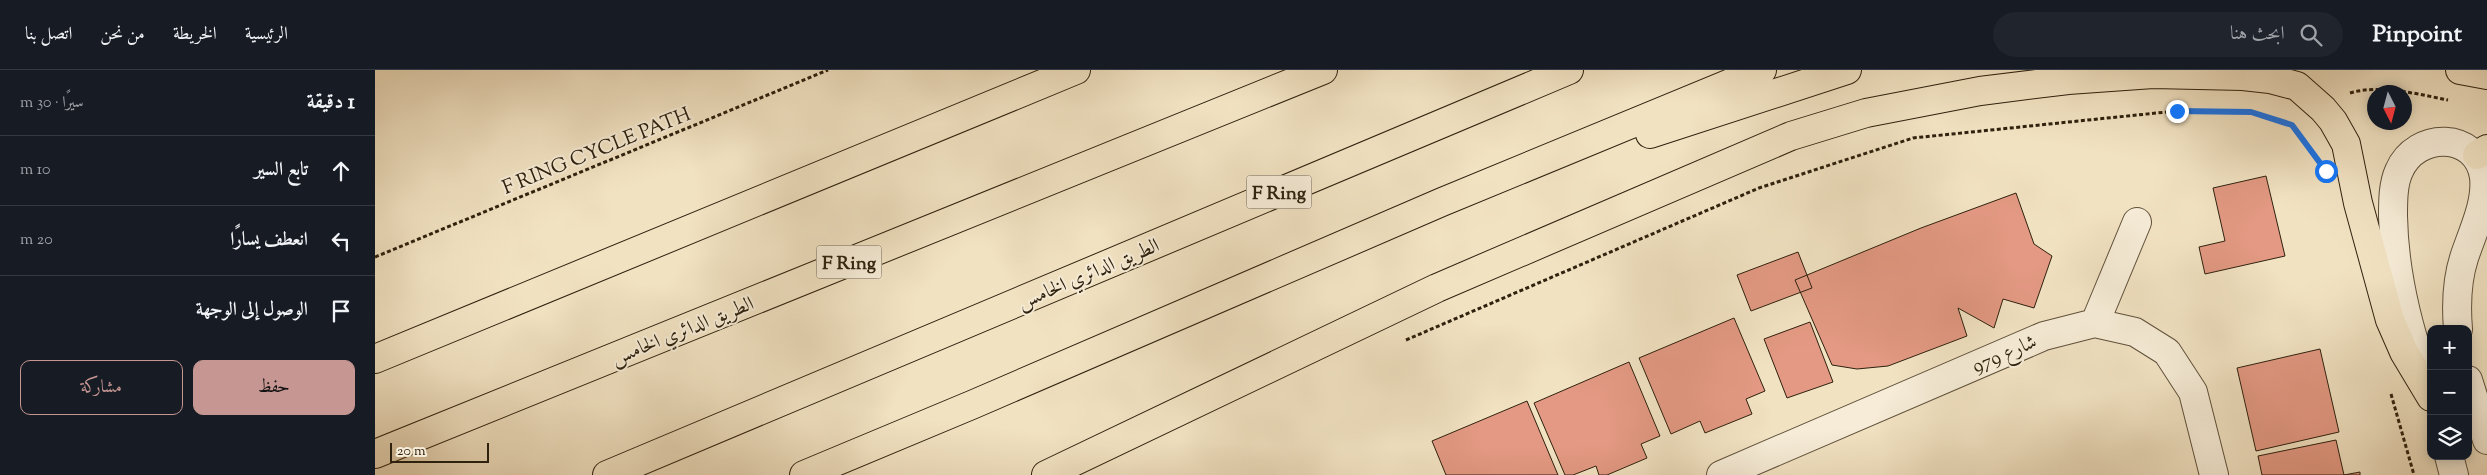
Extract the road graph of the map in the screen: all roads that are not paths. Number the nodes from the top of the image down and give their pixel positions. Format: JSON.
{"nodes":[{"id":1,"x":1323,"y":70,"type":"edge"},
{"id":2,"x":1569,"y":70,"type":"edge"},
{"id":3,"x":1762,"y":70,"type":"edge"},
{"id":4,"x":1847,"y":70,"type":"edge"},
{"id":5,"x":2460,"y":70,"type":"edge"},
{"id":6,"x":1075,"y":71,"type":"edge"},
{"id":7,"x":2487,"y":75,"type":"edge"},
{"id":8,"x":2482,"y":152,"type":"edge"},
{"id":9,"x":1441,"y":202,"type":"junction"},
{"id":10,"x":2137,"y":222,"type":"dead end"},
{"id":11,"x":2095,"y":323,"type":"junction"},
{"id":12,"x":2458,"y":325,"type":"edge"},
{"id":13,"x":375,"y":360,"type":"edge"},
{"id":14,"x":2427,"y":384,"type":"edge"},
{"id":15,"x":2427,"y":389,"type":"edge"},
{"id":16,"x":2472,"y":393,"type":"edge"},
{"id":17,"x":2487,"y":440,"type":"edge"},
{"id":18,"x":375,"y":454,"type":"edge"},
{"id":19,"x":2450,"y":460,"type":"edge"},
{"id":20,"x":607,"y":475,"type":"edge"},
{"id":21,"x":804,"y":475,"type":"edge"},
{"id":22,"x":1046,"y":475,"type":"edge"},
{"id":23,"x":1721,"y":475,"type":"edge"},
{"id":24,"x":2214,"y":475,"type":"edge"},
{"id":25,"x":2454,"y":475,"type":"edge"}],
"edges":[{"from":1,"to":18,"type":"highway","name":"الطريق الدائري الخامس","number":"F Ring"},
{"from":2,"to":20,"type":"highway","name":"الطريق الدائري الخامس","number":"F Ring"},
{"from":3,"to":9,"type":"highway"},
{"from":4,"to":9,"type":"highway"},
{"from":5,"to":7,"type":"highway"},
{"from":6,"to":13,"type":"highway"},
{"from":8,"to":12,"type":"street"},
{"from":8,"to":14,"type":"street"},
{"from":9,"to":21,"type":"highway"},
{"from":10,"to":11,"type":"street"},
{"from":11,"to":23,"type":"street","name":"شارع 979"},
{"from":11,"to":24,"type":"street","name":"شارع 979"},
{"from":15,"to":22,"type":"highway"},
{"from":16,"to":17,"type":"street"},
{"from":19,"to":25,"type":"street"}]}
